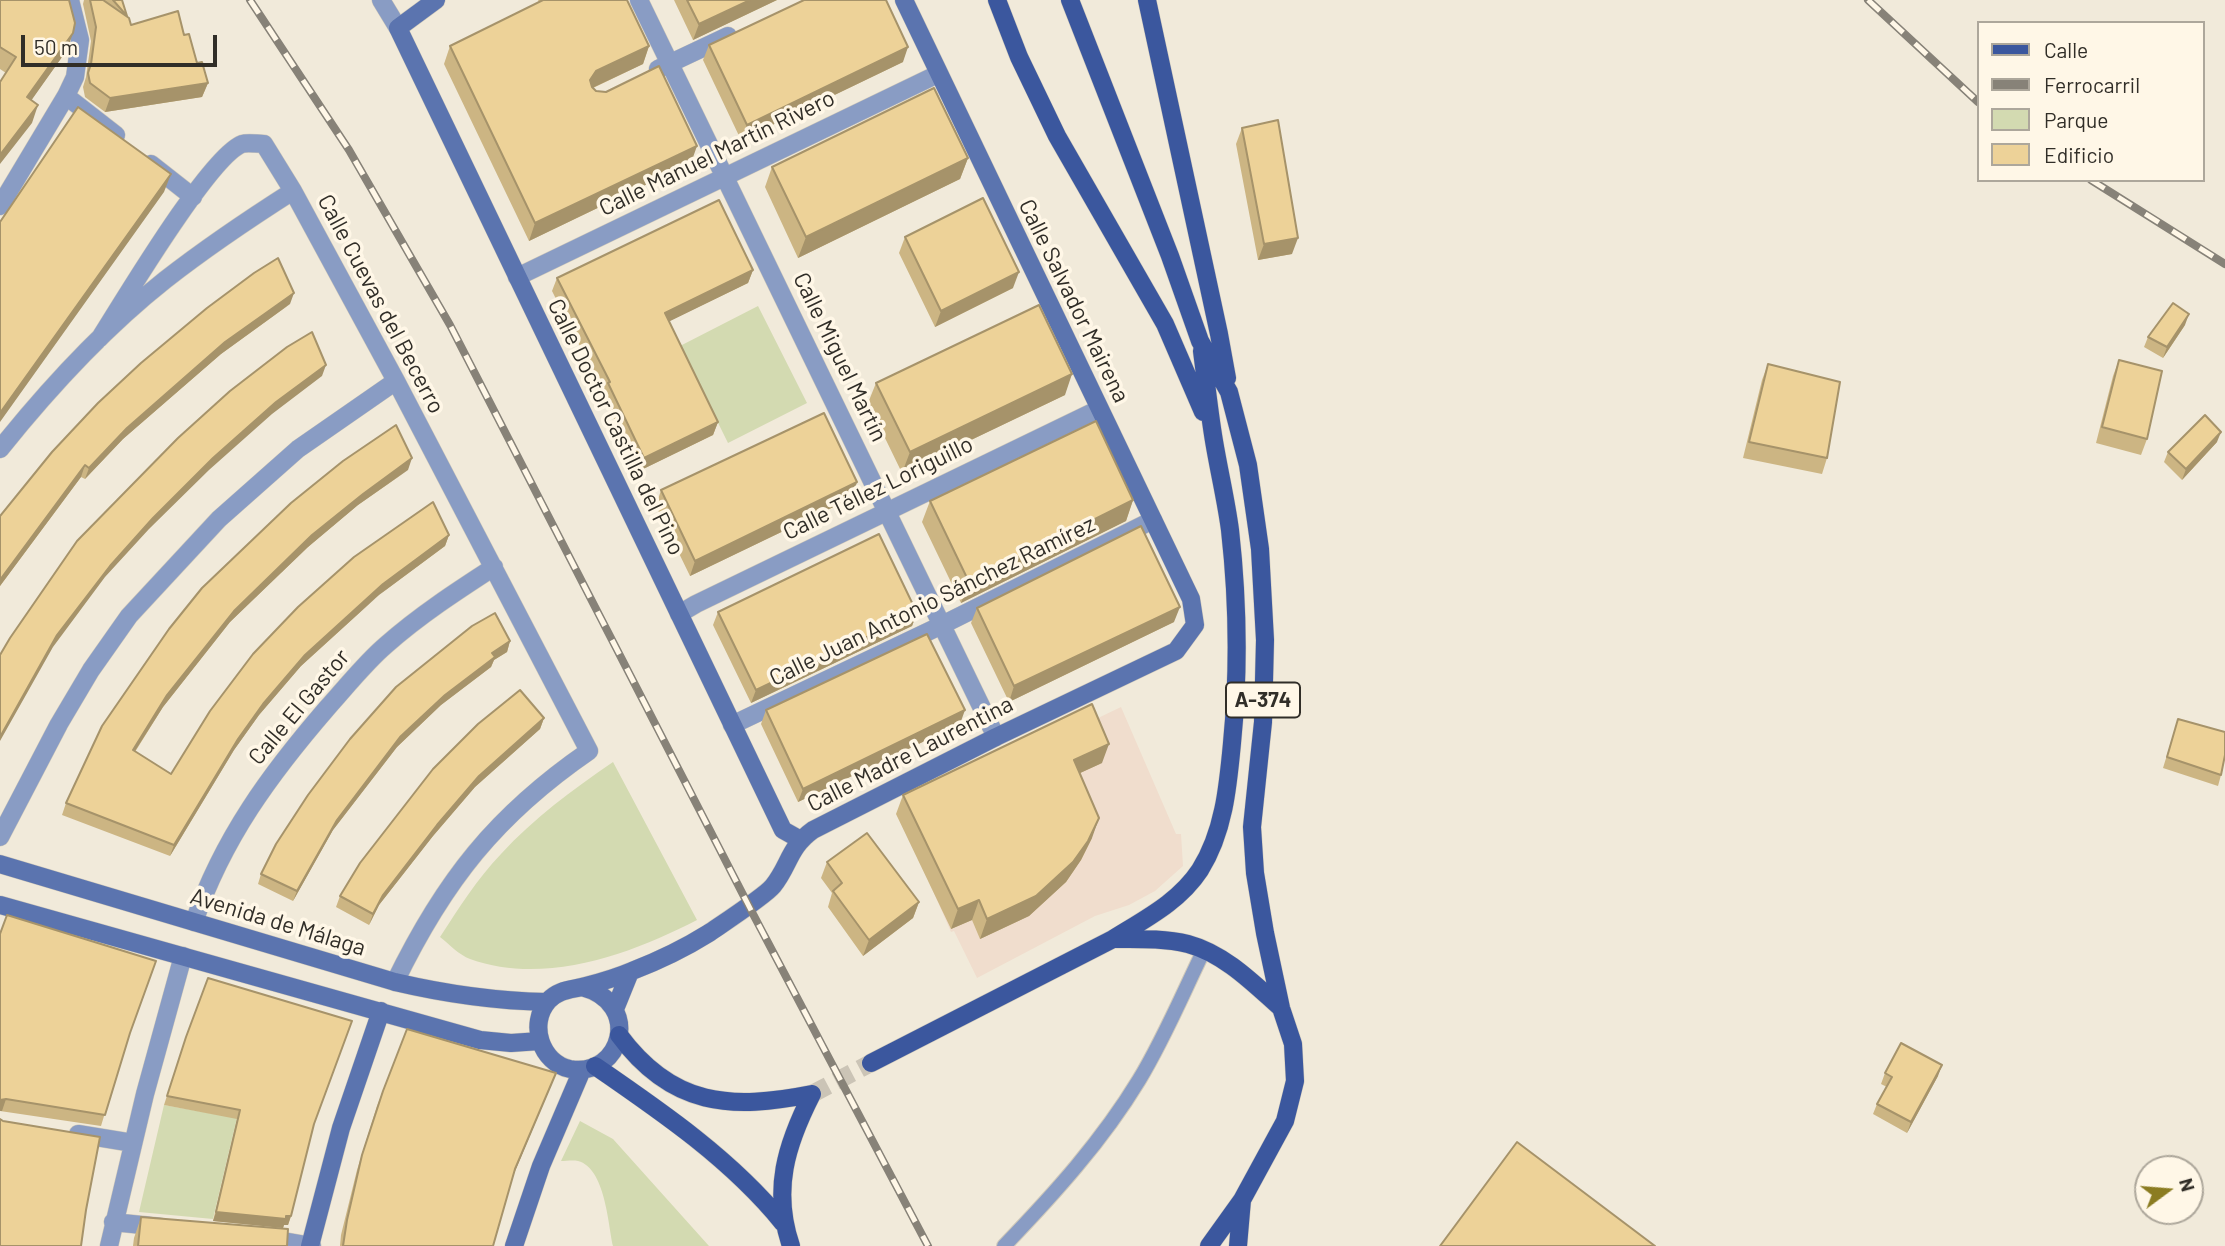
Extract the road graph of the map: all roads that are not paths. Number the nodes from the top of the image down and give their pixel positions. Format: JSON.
{"nodes":[{"id":1,"x":70,"y":0,"type":"edge"},
{"id":2,"x":381,"y":0,"type":"edge"},
{"id":3,"x":436,"y":0,"type":"edge"},
{"id":4,"x":639,"y":0,"type":"edge"},
{"id":5,"x":904,"y":0,"type":"edge"},
{"id":6,"x":997,"y":0,"type":"edge"},
{"id":7,"x":1070,"y":0,"type":"edge"},
{"id":8,"x":1147,"y":0,"type":"edge"},
{"id":9,"x":398,"y":28,"type":"junction"},
{"id":10,"x":743,"y":29,"type":"edge"},
{"id":11,"x":669,"y":64,"type":"junction"},
{"id":12,"x":938,"y":74,"type":"junction"},
{"id":13,"x":644,"y":76,"type":"edge"},
{"id":14,"x":66,"y":96,"type":"junction"},
{"id":15,"x":725,"y":177,"type":"junction"},
{"id":16,"x":293,"y":191,"type":"junction"},
{"id":17,"x":193,"y":197,"type":"junction"},
{"id":18,"x":0,"y":205,"type":"edge"},
{"id":19,"x":517,"y":277,"type":"junction"},
{"id":20,"x":100,"y":338,"type":"junction"},
{"id":21,"x":1200,"y":341,"type":"junction"},
{"id":22,"x":396,"y":381,"type":"junction"},
{"id":23,"x":1229,"y":392,"type":"junction"},
{"id":24,"x":1099,"y":410,"type":"junction"},
{"id":25,"x":1213,"y":438,"type":"junction"},
{"id":26,"x":0,"y":449,"type":"edge"},
{"id":27,"x":887,"y":511,"type":"junction"},
{"id":28,"x":1153,"y":520,"type":"junction"},
{"id":29,"x":494,"y":567,"type":"junction"},
{"id":30,"x":679,"y":614,"type":"junction"},
{"id":31,"x":942,"y":625,"type":"junction"},
{"id":32,"x":1195,"y":625,"type":"joint"},
{"id":33,"x":732,"y":725,"type":"junction"},
{"id":34,"x":996,"y":737,"type":"junction"},
{"id":35,"x":0,"y":837,"type":"edge"},
{"id":36,"x":799,"y":839,"type":"junction"},
{"id":37,"x":0,"y":864,"type":"edge"},
{"id":38,"x":0,"y":905,"type":"edge"},
{"id":39,"x":194,"y":922,"type":"junction"},
{"id":40,"x":1113,"y":939,"type":"junction"},
{"id":41,"x":1204,"y":950,"type":"junction"},
{"id":42,"x":183,"y":957,"type":"junction"},
{"id":43,"x":630,"y":972,"type":"junction"},
{"id":44,"x":395,"y":982,"type":"junction"},
{"id":45,"x":582,"y":987,"type":"junction"},
{"id":46,"x":547,"y":1002,"type":"junction"},
{"id":47,"x":1281,"y":1008,"type":"junction"},
{"id":48,"x":615,"y":1009,"type":"junction"},
{"id":49,"x":381,"y":1011,"type":"junction"},
{"id":50,"x":619,"y":1035,"type":"junction"},
{"id":51,"x":540,"y":1041,"type":"junction"},
{"id":52,"x":871,"y":1063,"type":"tunnel mouth"},
{"id":53,"x":589,"y":1068,"type":"junction"},
{"id":54,"x":66,"y":1132,"type":"edge"},
{"id":55,"x":133,"y":1143,"type":"junction"},
{"id":56,"x":1242,"y":1200,"type":"junction"},
{"id":57,"x":113,"y":1223,"type":"junction"},
{"id":58,"x":783,"y":1223,"type":"junction"},
{"id":59,"x":178,"y":1229,"type":"edge"},
{"id":60,"x":244,"y":1236,"type":"edge"},
{"id":61,"x":109,"y":1246,"type":"edge"},
{"id":62,"x":311,"y":1246,"type":"edge"},
{"id":63,"x":514,"y":1246,"type":"edge"},
{"id":64,"x":791,"y":1246,"type":"edge"},
{"id":65,"x":1004,"y":1246,"type":"edge"},
{"id":66,"x":1209,"y":1246,"type":"edge"},
{"id":67,"x":1238,"y":1246,"type":"edge"}],
"edges":[{"from":1,"to":14,"type":"street"},
{"from":2,"to":9,"type":"street"},
{"from":3,"to":9,"type":"street"},
{"from":4,"to":11,"type":"street","name":"Calle Miguel Martín"},
{"from":5,"to":12,"type":"street","name":"Calle Salvador Mairena"},
{"from":6,"to":25,"type":"main road"},
{"from":7,"to":21,"type":"main road","number":"A-374"},
{"from":8,"to":23,"type":"main road"},
{"from":9,"to":19,"type":"street","name":"Calle Doctor Castilla del Pino"},
{"from":10,"to":11,"type":"street"},
{"from":11,"to":13,"type":"street"},
{"from":11,"to":15,"type":"street","name":"Calle Miguel Martín"},
{"from":12,"to":15,"type":"street","name":"Calle Manuel Martín Rivero"},
{"from":12,"to":24,"type":"street","name":"Calle Salvador Mairena"},
{"from":14,"to":17,"type":"street"},
{"from":14,"to":18,"type":"street"},
{"from":15,"to":19,"type":"street","name":"Calle Manuel Martín Rivero"},
{"from":15,"to":27,"type":"street","name":"Calle Miguel Martín"},
{"from":16,"to":17,"type":"street"},
{"from":16,"to":20,"type":"street","name":"Calle Cuevas del Becerro"},
{"from":16,"to":22,"type":"street","name":"Calle Cuevas del Becerro"},
{"from":17,"to":20,"type":"street"},
{"from":19,"to":30,"type":"street","name":"Calle Doctor Castilla del Pino"},
{"from":20,"to":26,"type":"street","name":"Calle Cuevas del Becerro"},
{"from":21,"to":23,"type":"main road","number":"A-374"},
{"from":21,"to":25,"type":"main road","number":"A-374"},
{"from":22,"to":29,"type":"street","name":"Calle Cuevas del Becerro"},
{"from":22,"to":35,"type":"street"},
{"from":23,"to":47,"type":"main road","number":"A-374"},
{"from":24,"to":27,"type":"street","name":"Calle Téllez Loriguillo"},
{"from":24,"to":28,"type":"street","name":"Calle Salvador Mairena"},
{"from":25,"to":40,"type":"main road","number":"A-374"},
{"from":27,"to":30,"type":"street","name":"Calle Téllez Loriguillo"},
{"from":27,"to":31,"type":"street","name":"Calle Miguel Martín"},
{"from":28,"to":31,"type":"street","name":"Calle Juan Antonio Sánchez Ramírez"},
{"from":28,"to":32,"type":"street","name":"Calle Salvador Mairena"},
{"from":29,"to":39,"type":"street","name":"Calle El Gastor"},
{"from":29,"to":44,"type":"street","name":"Calle Cuevas del Becerro"},
{"from":30,"to":33,"type":"street","name":"Calle Doctor Castilla del Pino"},
{"from":31,"to":33,"type":"street","name":"Calle Juan Antonio Sánchez Ramírez"},
{"from":31,"to":34,"type":"street","name":"Calle Miguel Martín"},
{"from":32,"to":34,"type":"street","name":"Calle Madre Laurentina"},
{"from":33,"to":36,"type":"street","name":"Calle Doctor Castilla del Pino"},
{"from":34,"to":36,"type":"street","name":"Calle Madre Laurentina"},
{"from":36,"to":43,"type":"street","name":"Calle Madre Laurentina"},
{"from":37,"to":39,"type":"street","name":"Avenida de Málaga"},
{"from":38,"to":42,"type":"street"},
{"from":39,"to":44,"type":"street","name":"Avenida de Málaga"},
{"from":40,"to":41,"type":"main road"},
{"from":40,"to":52,"type":"main road"},
{"from":41,"to":47,"type":"main road"},
{"from":41,"to":65,"type":"lane"},
{"from":42,"to":49,"type":"street"},
{"from":42,"to":55,"type":"street"},
{"from":43,"to":45,"type":"street","name":"Calle Madre Laurentina"},
{"from":43,"to":48,"type":"street"},
{"from":44,"to":46,"type":"street","name":"Avenida de Málaga"},
{"from":45,"to":46,"type":"street"},
{"from":45,"to":48,"type":"street"},
{"from":46,"to":51,"type":"street"},
{"from":47,"to":56,"type":"main road"},
{"from":48,"to":50,"type":"street"},
{"from":49,"to":51,"type":"street"},
{"from":49,"to":62,"type":"street"},
{"from":50,"to":53,"type":"street"},
{"from":50,"to":58,"type":"main road"},
{"from":51,"to":53,"type":"street"},
{"from":53,"to":58,"type":"main road"},
{"from":53,"to":63,"type":"street"},
{"from":54,"to":55,"type":"street"},
{"from":55,"to":57,"type":"street"},
{"from":56,"to":66,"type":"main road"},
{"from":56,"to":67,"type":"main road"},
{"from":57,"to":59,"type":"street"},
{"from":57,"to":61,"type":"street"},
{"from":58,"to":64,"type":"main road"},
{"from":60,"to":62,"type":"street"}]}
